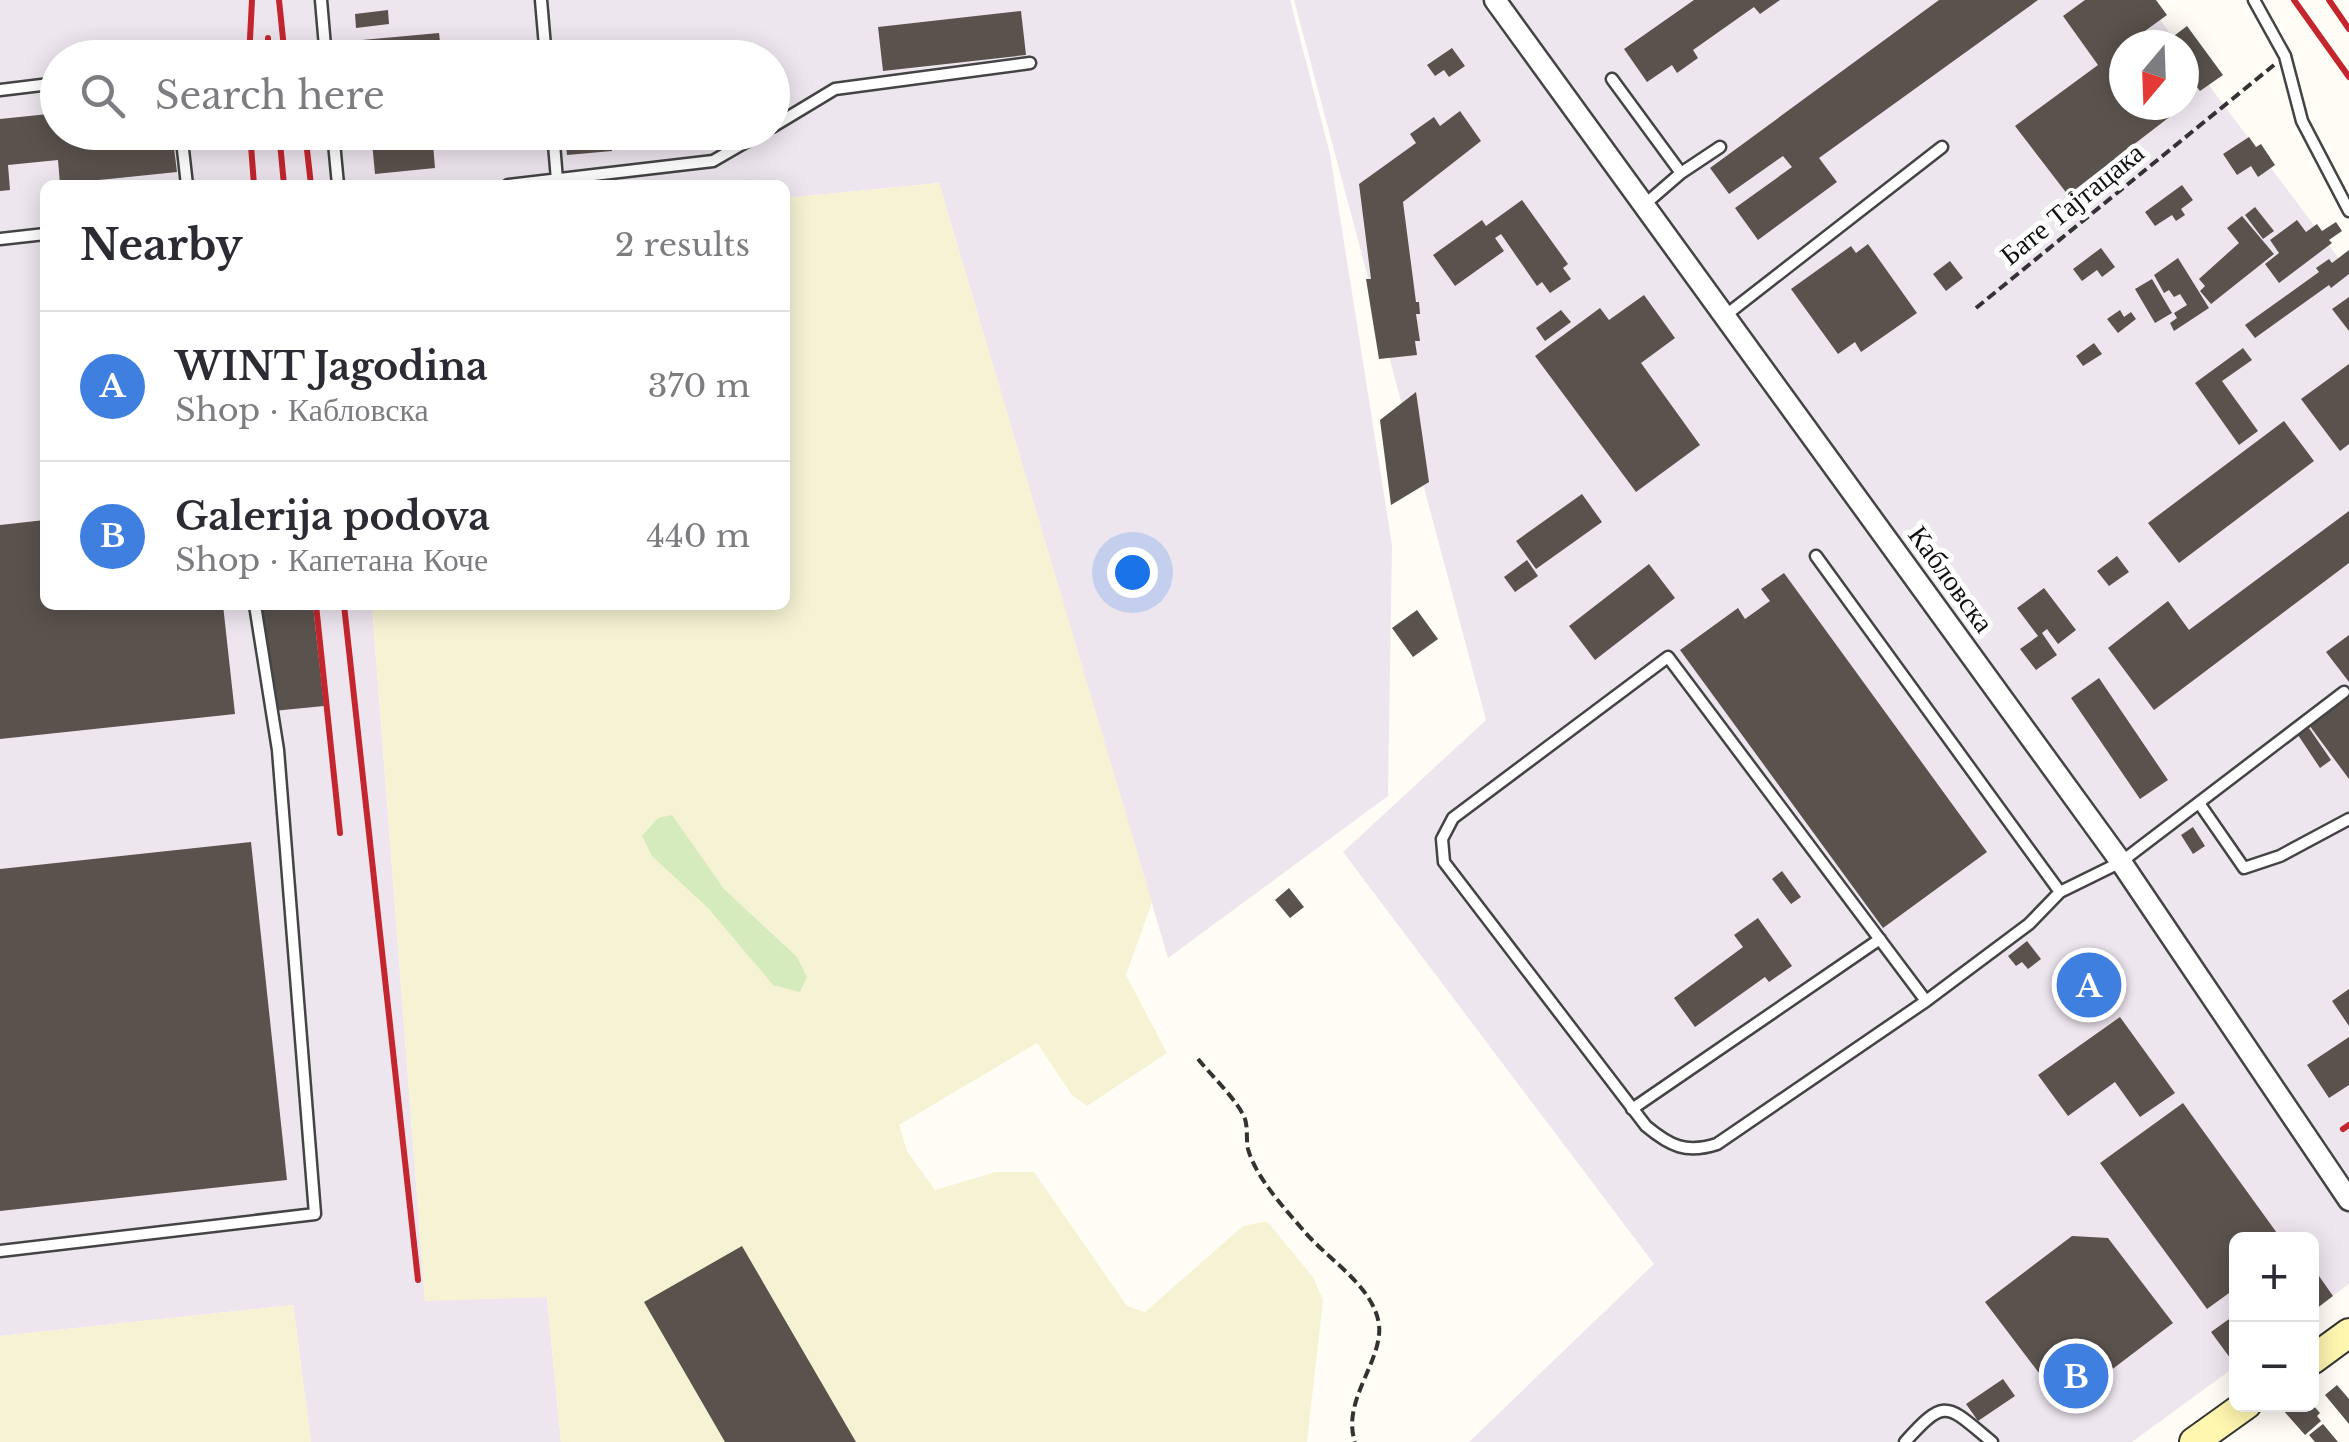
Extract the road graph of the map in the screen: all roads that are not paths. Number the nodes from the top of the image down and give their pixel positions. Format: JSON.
{"nodes":[{"id":1,"x":320,"y":0,"type":"edge"},
{"id":2,"x":540,"y":0,"type":"edge"},
{"id":3,"x":1495,"y":0,"type":"edge"},
{"id":4,"x":2254,"y":0,"type":"edge"},
{"id":5,"x":324,"y":40,"type":"edge"},
{"id":6,"x":544,"y":40,"type":"edge"},
{"id":7,"x":1030,"y":63,"type":"dead end"},
{"id":8,"x":1612,"y":78,"type":"dead end"},
{"id":9,"x":40,"y":85,"type":"edge"},
{"id":10,"x":0,"y":90,"type":"edge"},
{"id":11,"x":790,"y":116,"type":"edge"},
{"id":12,"x":1720,"y":147,"type":"dead end"},
{"id":13,"x":1942,"y":147,"type":"dead end"},
{"id":14,"x":183,"y":150,"type":"edge"},
{"id":15,"x":335,"y":150,"type":"edge"},
{"id":16,"x":554,"y":150,"type":"edge"},
{"id":17,"x":732,"y":150,"type":"edge"},
{"id":18,"x":1682,"y":173,"type":"junction"},
{"id":19,"x":186,"y":180,"type":"edge"},
{"id":20,"x":338,"y":180,"type":"edge"},
{"id":21,"x":557,"y":180,"type":"joint"},
{"id":22,"x":1644,"y":205,"type":"junction"},
{"id":23,"x":2349,"y":212,"type":"edge"},
{"id":24,"x":40,"y":235,"type":"edge"},
{"id":25,"x":0,"y":239,"type":"edge"},
{"id":26,"x":1726,"y":315,"type":"junction"},
{"id":27,"x":1816,"y":556,"type":"dead end"},
{"id":28,"x":256,"y":610,"type":"edge"},
{"id":29,"x":2344,"y":692,"type":"dead end"},
{"id":30,"x":2199,"y":803,"type":"junction"},
{"id":31,"x":2349,"y":819,"type":"edge"},
{"id":32,"x":2121,"y":862,"type":"junction"},
{"id":33,"x":2060,"y":892,"type":"junction"},
{"id":34,"x":1880,"y":939,"type":"junction"},
{"id":35,"x":1926,"y":1001,"type":"junction"},
{"id":36,"x":1632,"y":1109,"type":"junction"},
{"id":37,"x":2349,"y":1200,"type":"edge"},
{"id":38,"x":0,"y":1252,"type":"edge"},
{"id":39,"x":2349,"y":1334,"type":"edge"},
{"id":40,"x":2319,"y":1355,"type":"edge"},
{"id":41,"x":2237,"y":1412,"type":"edge"},
{"id":42,"x":1978,"y":1438,"type":"edge"},
{"id":43,"x":1904,"y":1442,"type":"edge"},
{"id":44,"x":1992,"y":1442,"type":"edge"},
{"id":45,"x":2194,"y":1442,"type":"edge"}],
"edges":[{"from":1,"to":5,"type":"lane"},
{"from":2,"to":6,"type":"lane"},
{"from":3,"to":22,"type":"street","name":"Кабловска"},
{"from":4,"to":23,"type":"lane"},
{"from":7,"to":11,"type":"lane"},
{"from":8,"to":18,"type":"lane"},
{"from":9,"to":10,"type":"lane"},
{"from":12,"to":18,"type":"lane"},
{"from":13,"to":26,"type":"lane"},
{"from":14,"to":19,"type":"lane"},
{"from":15,"to":20,"type":"lane"},
{"from":16,"to":21,"type":"lane"},
{"from":17,"to":21,"type":"lane"},
{"from":18,"to":22,"type":"lane"},
{"from":22,"to":26,"type":"street","name":"Кабловска"},
{"from":24,"to":25,"type":"lane"},
{"from":26,"to":32,"type":"street","name":"Кабловска"},
{"from":27,"to":33,"type":"lane"},
{"from":28,"to":38,"type":"lane"},
{"from":29,"to":30,"type":"lane"},
{"from":30,"to":31,"type":"lane"},
{"from":30,"to":32,"type":"lane"},
{"from":32,"to":33,"type":"lane"},
{"from":32,"to":37,"type":"street","name":"Кабловска"},
{"from":33,"to":35,"type":"lane"},
{"from":34,"to":35,"type":"lane"},
{"from":34,"to":36,"type":"lane"},
{"from":34,"to":36,"type":"lane"},
{"from":35,"to":36,"type":"lane"},
{"from":39,"to":40,"type":"main road"},
{"from":41,"to":45,"type":"main road"},
{"from":42,"to":43,"type":"lane"},
{"from":42,"to":44,"type":"lane"}]}
